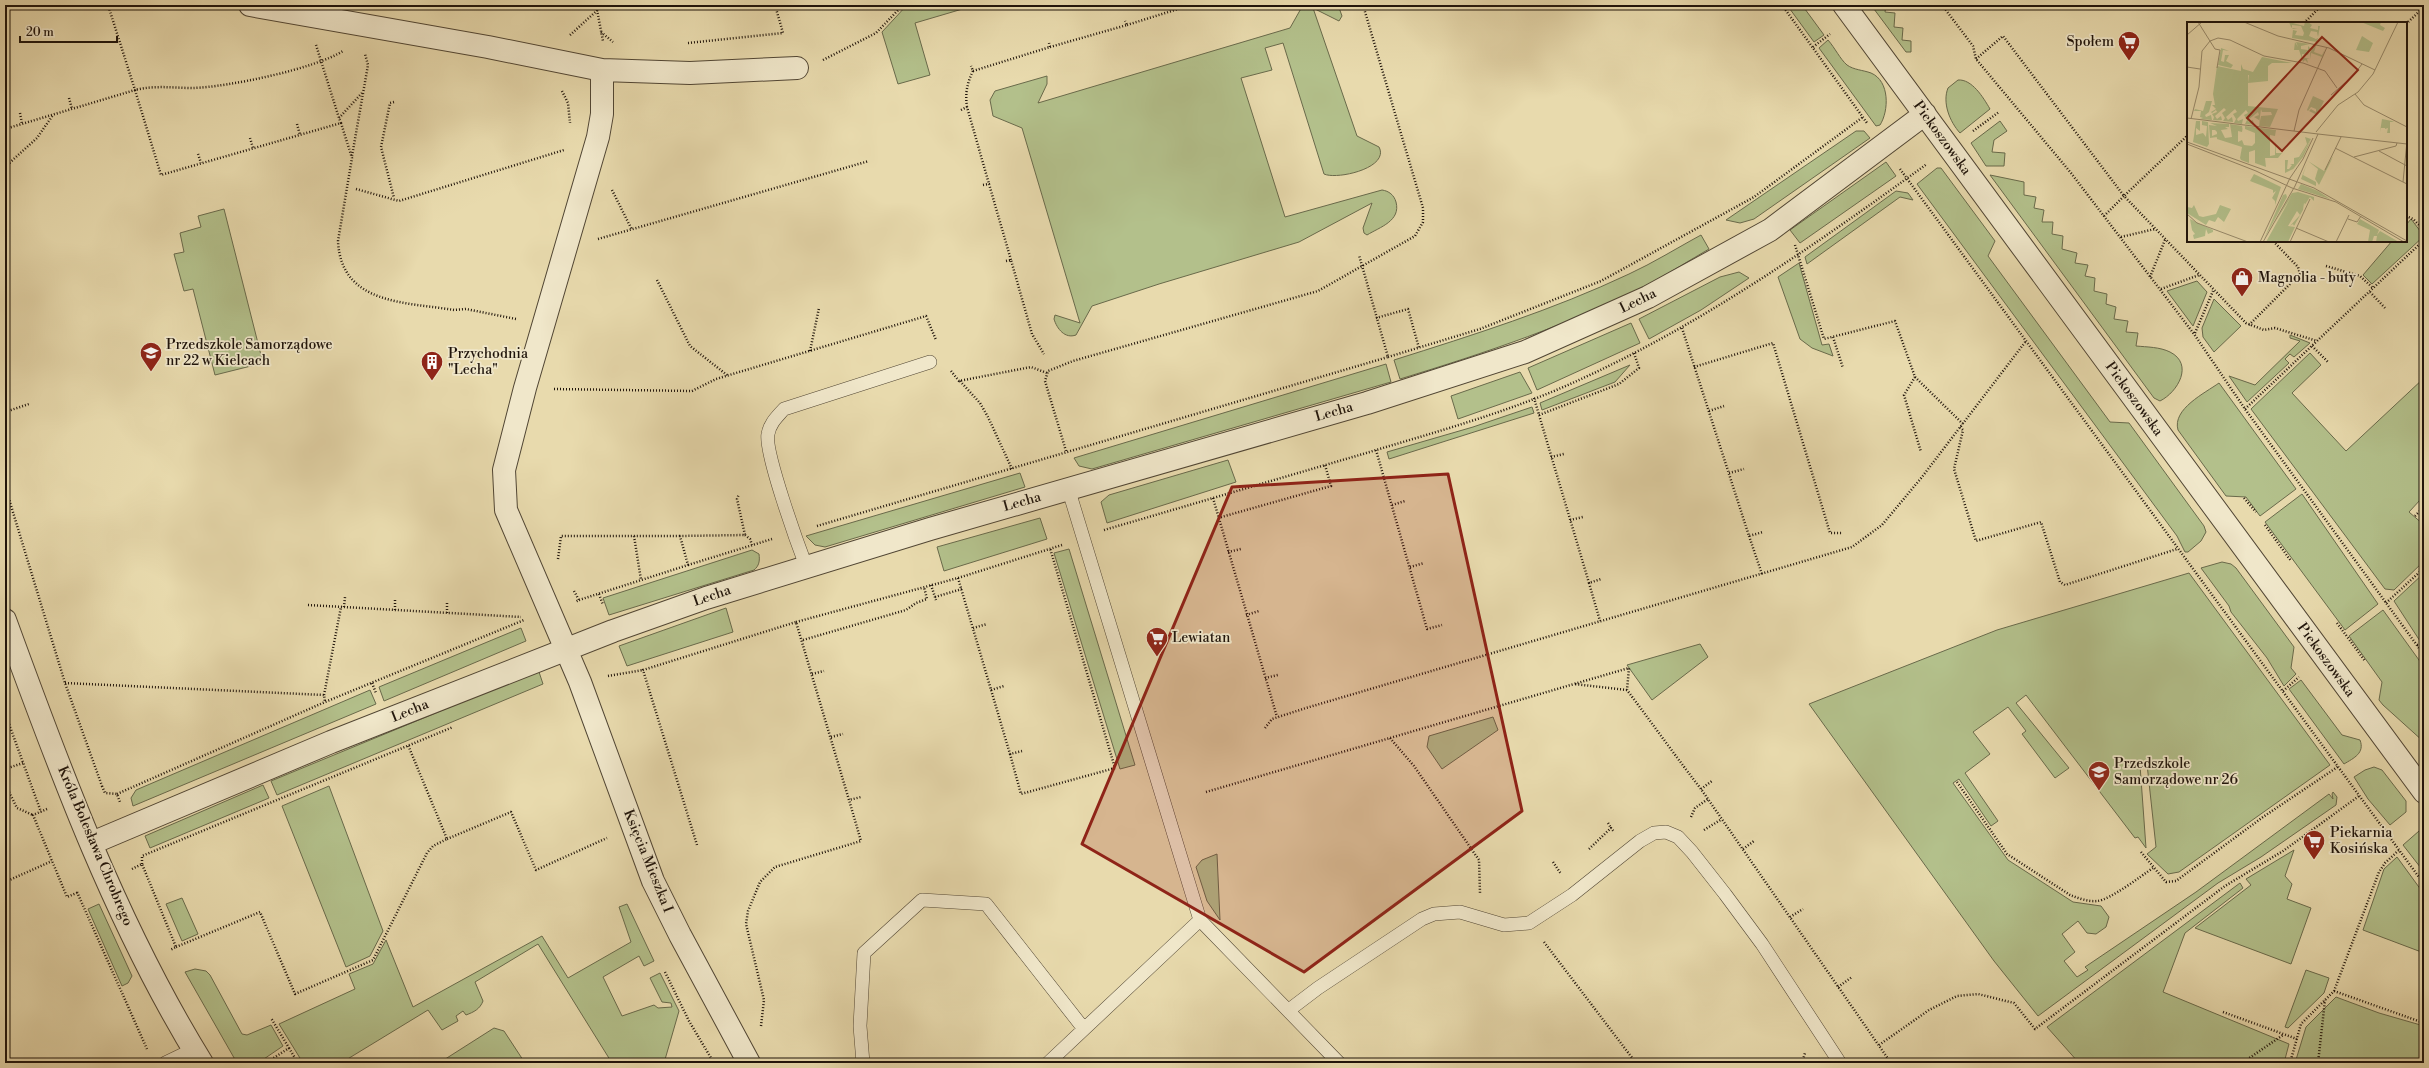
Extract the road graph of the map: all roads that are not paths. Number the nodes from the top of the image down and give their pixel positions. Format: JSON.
{"nodes":[{"id":1,"x":250,"y":5,"type":"edge"},
{"id":2,"x":1844,"y":5,"type":"edge"},
{"id":3,"x":797,"y":68,"type":"road end"},
{"id":4,"x":602,"y":70,"type":"junction"},
{"id":5,"x":1925,"y":114,"type":"junction"},
{"id":6,"x":930,"y":362,"type":"dead end"},
{"id":7,"x":1068,"y":488,"type":"junction"},
{"id":8,"x":806,"y":566,"type":"junction"},
{"id":9,"x":5,"y":620,"type":"edge"},
{"id":10,"x":567,"y":649,"type":"junction"},
{"id":11,"x":2424,"y":792,"type":"edge"},
{"id":12,"x":92,"y":843,"type":"junction"},
{"id":13,"x":1200,"y":920,"type":"junction"},
{"id":14,"x":1289,"y":1010,"type":"junction"},
{"id":15,"x":1084,"y":1029,"type":"junction"},
{"id":16,"x":198,"y":1056,"type":"edge"},
{"id":17,"x":1838,"y":1062,"type":"edge"},
{"id":18,"x":165,"y":1063,"type":"edge"},
{"id":19,"x":749,"y":1063,"type":"edge"},
{"id":20,"x":863,"y":1063,"type":"edge"},
{"id":21,"x":1048,"y":1063,"type":"edge"},
{"id":22,"x":1339,"y":1063,"type":"edge"}],
"edges":[{"from":1,"to":4,"type":"street"},
{"from":2,"to":5,"type":"street","name":"Piekoszowska"},
{"from":3,"to":4,"type":"street"},
{"from":4,"to":10,"type":"street","name":"Księcia Mieszka I"},
{"from":5,"to":7,"type":"street","name":"Lecha"},
{"from":5,"to":11,"type":"street","name":"Piekoszowska"},
{"from":6,"to":8,"type":"lane"},
{"from":7,"to":8,"type":"street","name":"Lecha"},
{"from":7,"to":13,"type":"lane"},
{"from":8,"to":10,"type":"street","name":"Lecha"},
{"from":9,"to":12,"type":"street","name":"Króla Bolesława Chrobrego"},
{"from":10,"to":12,"type":"street","name":"Lecha"},
{"from":10,"to":19,"type":"street","name":"Księcia Mieszka I"},
{"from":12,"to":16,"type":"street","name":"Króla Bolesława Chrobrego"},
{"from":13,"to":14,"type":"lane"},
{"from":13,"to":15,"type":"lane"},
{"from":14,"to":17,"type":"lane"},
{"from":14,"to":22,"type":"lane"},
{"from":15,"to":20,"type":"lane"},
{"from":15,"to":21,"type":"lane"},
{"from":16,"to":18,"type":"lane"}]}
